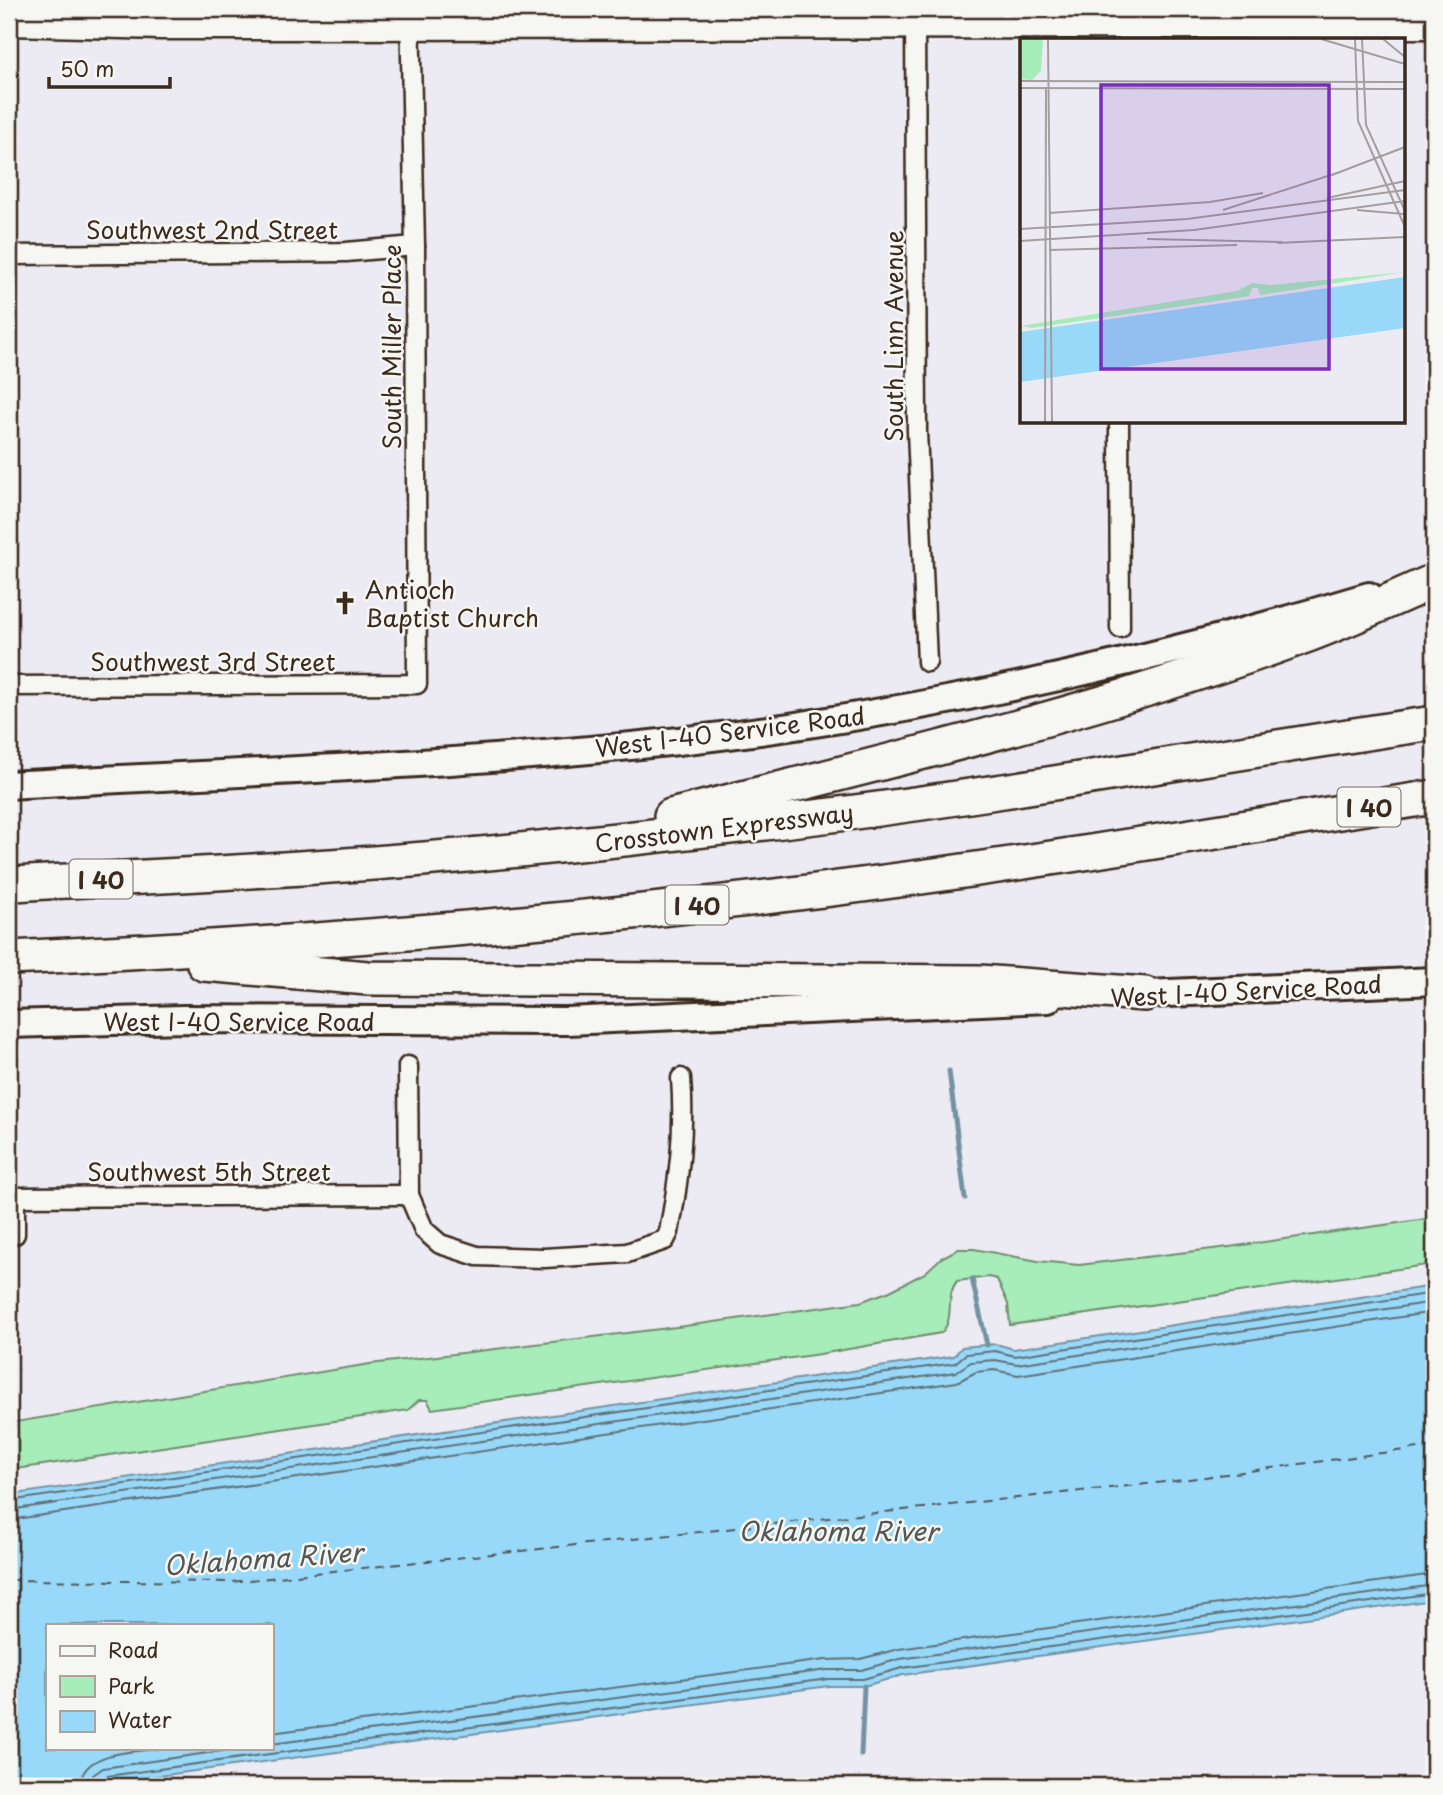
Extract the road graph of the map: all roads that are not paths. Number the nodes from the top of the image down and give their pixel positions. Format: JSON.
{"nodes":[{"id":1,"x":161,"y":16,"type":"edge"},
{"id":2,"x":410,"y":16,"type":"edge"},
{"id":3,"x":650,"y":16,"type":"edge"},
{"id":4,"x":1312,"y":16,"type":"edge"},
{"id":5,"x":915,"y":17,"type":"edge"},
{"id":6,"x":9,"y":20,"type":"edge"},
{"id":7,"x":1434,"y":23,"type":"edge"},
{"id":8,"x":1125,"y":24,"type":"edge"},
{"id":9,"x":415,"y":246,"type":"junction"},
{"id":10,"x":9,"y":255,"type":"edge"},
{"id":11,"x":1119,"y":424,"type":"edge"},
{"id":12,"x":1434,"y":575,"type":"edge"},
{"id":13,"x":1434,"y":580,"type":"edge"},
{"id":14,"x":1120,"y":628,"type":"dead end"},
{"id":15,"x":927,"y":662,"type":"dead end"},
{"id":16,"x":417,"y":684,"type":"joint"},
{"id":17,"x":9,"y":686,"type":"edge"},
{"id":18,"x":1434,"y":710,"type":"edge"},
{"id":19,"x":1434,"y":723,"type":"edge"},
{"id":20,"x":1365,"y":733,"type":"junction"},
{"id":21,"x":9,"y":785,"type":"edge"},
{"id":22,"x":1434,"y":797,"type":"edge"},
{"id":23,"x":546,"y":848,"type":"junction"},
{"id":24,"x":9,"y":884,"type":"edge"},
{"id":25,"x":86,"y":955,"type":"junction"},
{"id":26,"x":9,"y":958,"type":"edge"},
{"id":27,"x":1434,"y":981,"type":"edge"},
{"id":28,"x":1145,"y":994,"type":"junction"},
{"id":29,"x":9,"y":1024,"type":"edge"},
{"id":30,"x":408,"y":1066,"type":"dead end"},
{"id":31,"x":681,"y":1078,"type":"dead end"},
{"id":32,"x":409,"y":1195,"type":"junction"},
{"id":33,"x":12,"y":1197,"type":"edge"},
{"id":34,"x":15,"y":1234,"type":"dead end"}],
"edges":[{"from":1,"to":2,"type":"main road"},
{"from":1,"to":6,"type":"main road"},
{"from":2,"to":3,"type":"main road"},
{"from":2,"to":9,"type":"street","name":"South Miller Place"},
{"from":3,"to":5,"type":"main road"},
{"from":4,"to":7,"type":"main road"},
{"from":4,"to":8,"type":"main road"},
{"from":5,"to":8,"type":"main road"},
{"from":5,"to":15,"type":"street","name":"South Linn Avenue"},
{"from":9,"to":10,"type":"street","name":"Southwest 2nd Street"},
{"from":9,"to":16,"type":"street","name":"South Miller Place"},
{"from":11,"to":14,"type":"street"},
{"from":12,"to":21,"type":"main road","name":"West I-40 Service Road"},
{"from":13,"to":23,"type":"highway"},
{"from":16,"to":17,"type":"street","name":"Southwest 3rd Street"},
{"from":18,"to":20,"type":"main road"},
{"from":19,"to":20,"type":"highway","name":"Crosstown Expressway","number":"I 40"},
{"from":20,"to":23,"type":"highway","name":"Crosstown Expressway","number":"I 40"},
{"from":22,"to":25,"type":"highway","number":"I 40"},
{"from":23,"to":24,"type":"highway","name":"Crosstown Expressway","number":"I 40"},
{"from":25,"to":26,"type":"highway","number":"I 40"},
{"from":25,"to":28,"type":"highway"},
{"from":27,"to":28,"type":"main road","name":"West I-40 Service Road"},
{"from":28,"to":29,"type":"main road","name":"West I-40 Service Road"},
{"from":30,"to":32,"type":"street"},
{"from":31,"to":32,"type":"street"},
{"from":32,"to":33,"type":"street","name":"Southwest 5th Street"},
{"from":33,"to":34,"type":"street"}]}
